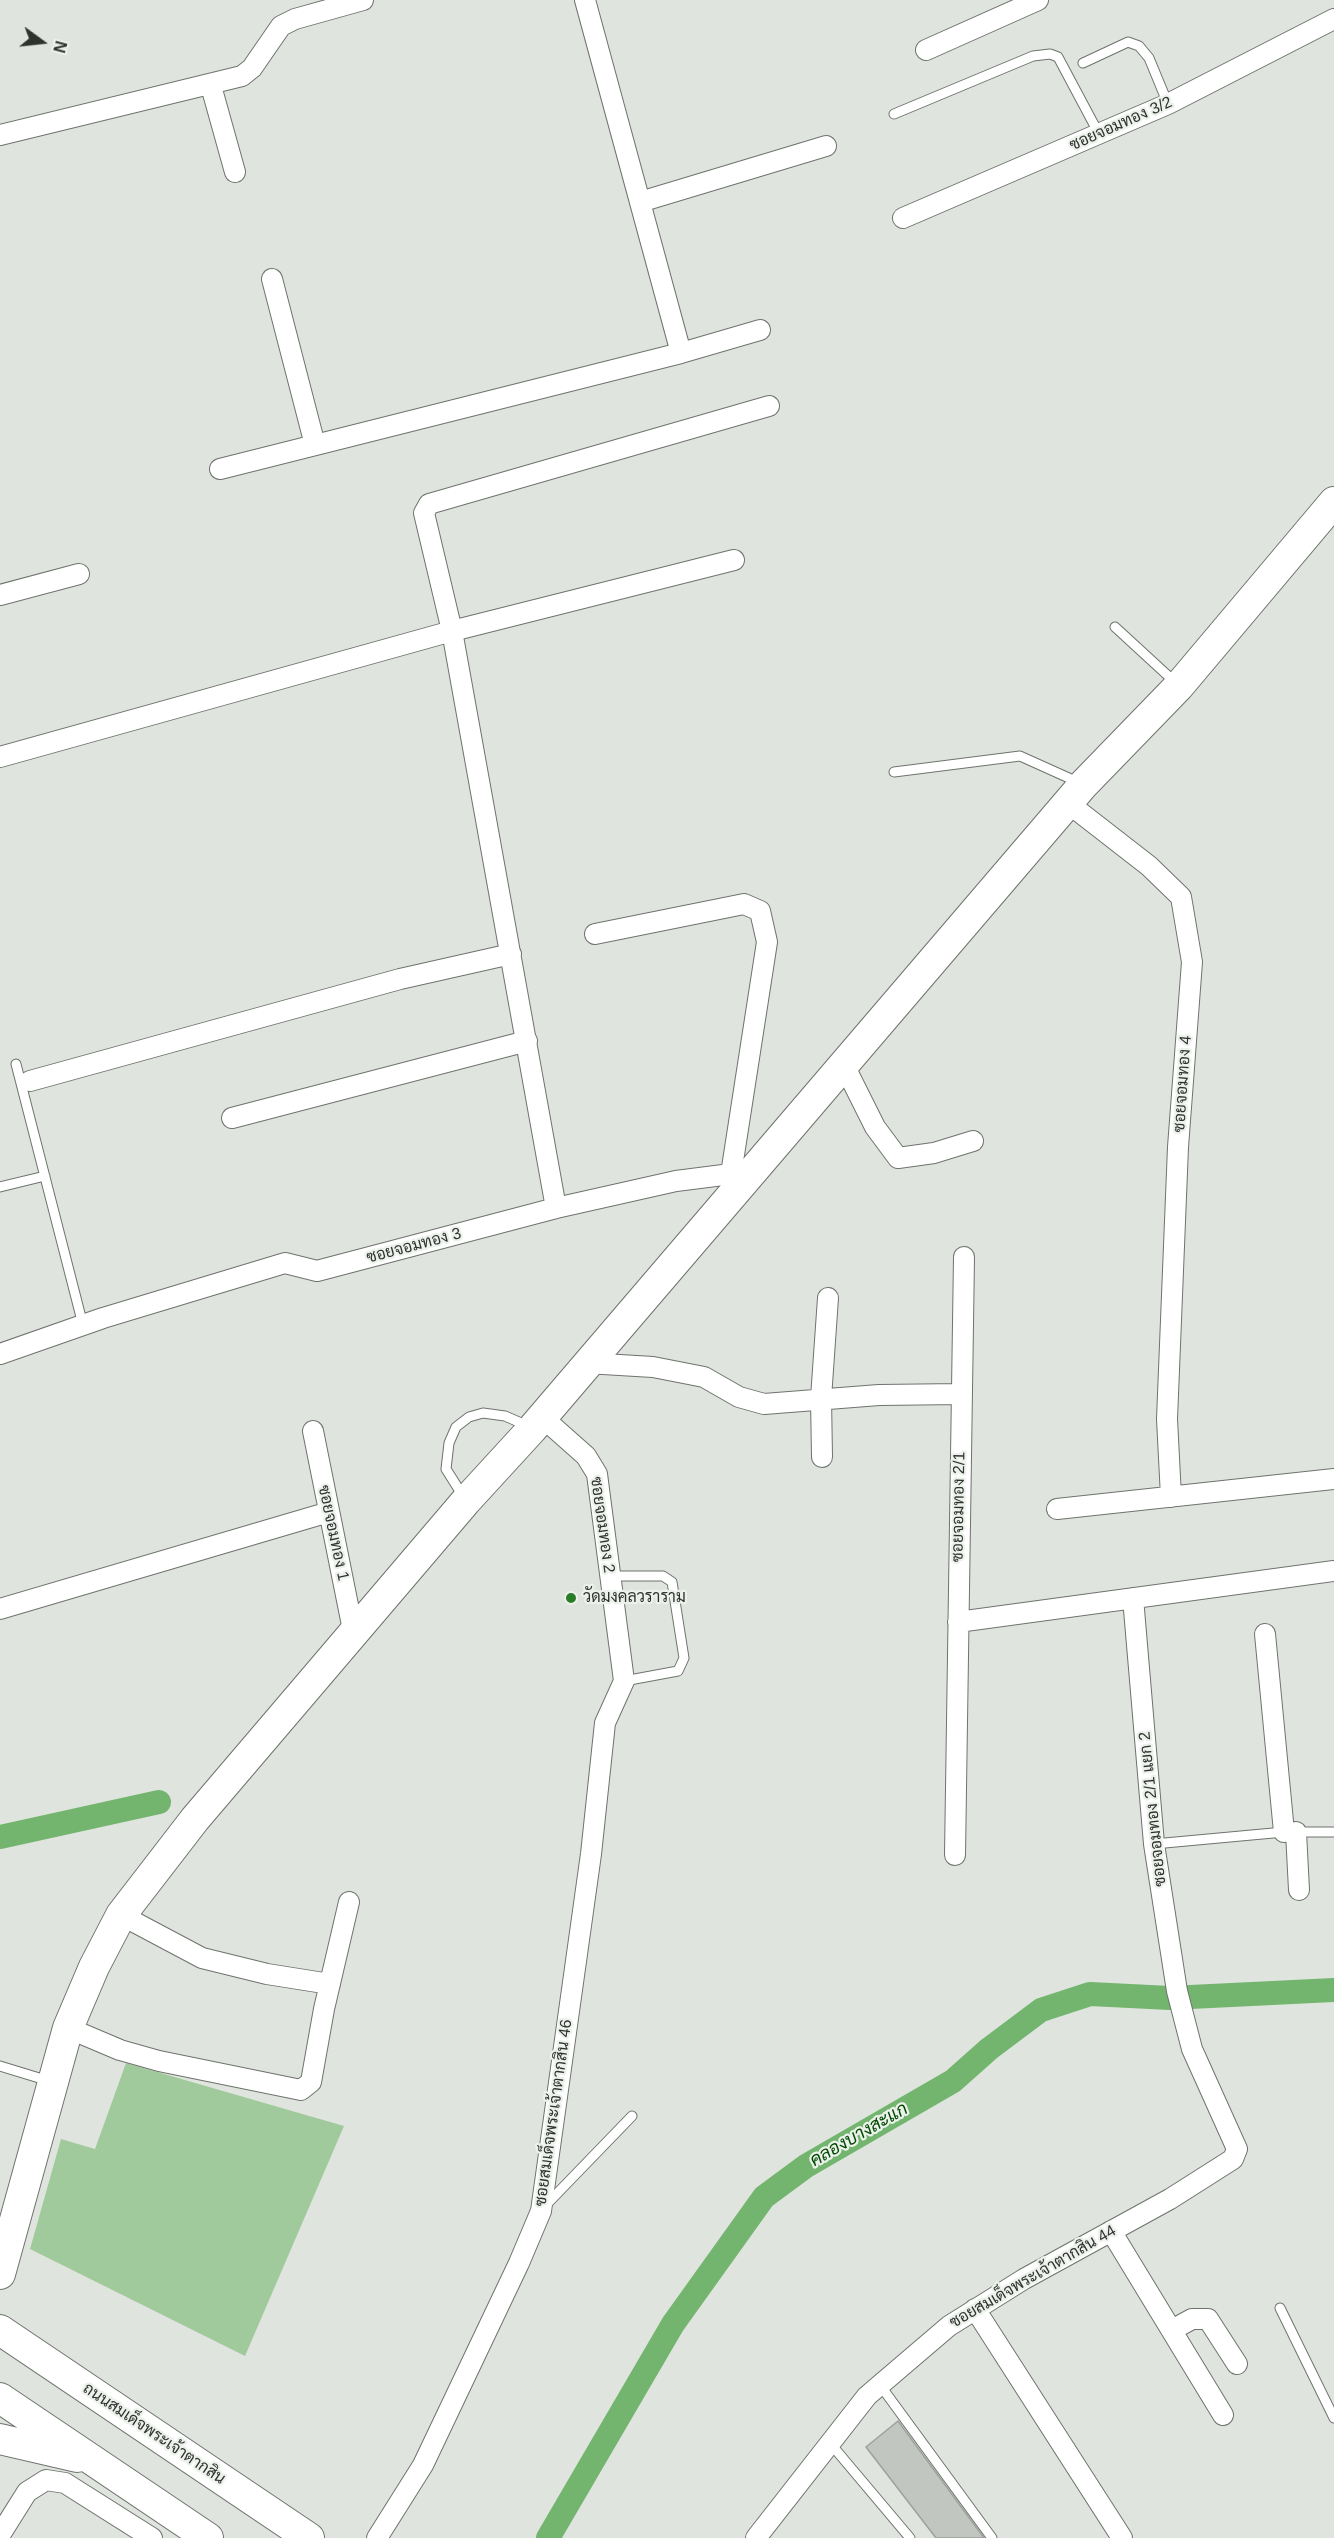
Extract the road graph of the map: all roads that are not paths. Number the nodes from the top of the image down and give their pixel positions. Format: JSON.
{"nodes":[{"id":1,"x":363,"y":0,"type":"edge"},
{"id":2,"x":585,"y":0,"type":"edge"},
{"id":3,"x":1038,"y":0,"type":"edge"},
{"id":4,"x":1334,"y":19,"type":"edge"},
{"id":5,"x":926,"y":50,"type":"dead end"},
{"id":6,"x":1083,"y":63,"type":"dead end"},
{"id":7,"x":211,"y":86,"type":"junction"},
{"id":8,"x":1168,"y":104,"type":"junction"},
{"id":9,"x":894,"y":114,"type":"dead end"},
{"id":10,"x":1099,"y":134,"type":"junction"},
{"id":11,"x":0,"y":135,"type":"edge"},
{"id":12,"x":826,"y":146,"type":"dead end"},
{"id":13,"x":235,"y":172,"type":"dead end"},
{"id":14,"x":640,"y":202,"type":"junction"},
{"id":15,"x":903,"y":218,"type":"dead end"},
{"id":16,"x":272,"y":279,"type":"dead end"},
{"id":17,"x":760,"y":330,"type":"dead end"},
{"id":18,"x":681,"y":353,"type":"junction"},
{"id":19,"x":769,"y":406,"type":"dead end"},
{"id":20,"x":315,"y":445,"type":"junction"},
{"id":21,"x":220,"y":469,"type":"dead end"},
{"id":22,"x":1334,"y":502,"type":"edge"},
{"id":23,"x":734,"y":560,"type":"dead end"},
{"id":24,"x":79,"y":574,"type":"dead end"},
{"id":25,"x":0,"y":595,"type":"edge"},
{"id":26,"x":1115,"y":627,"type":"dead end"},
{"id":27,"x":452,"y":632,"type":"junction"},
{"id":28,"x":1179,"y":686,"type":"junction"},
{"id":29,"x":0,"y":757,"type":"edge"},
{"id":30,"x":894,"y":772,"type":"dead end"},
{"id":31,"x":1076,"y":794,"type":"junction"},
{"id":32,"x":595,"y":934,"type":"dead end"},
{"id":33,"x":511,"y":954,"type":"junction"},
{"id":34,"x":527,"y":1041,"type":"junction"},
{"id":35,"x":16,"y":1064,"type":"dead end"},
{"id":36,"x":844,"y":1065,"type":"junction"},
{"id":37,"x":30,"y":1081,"type":"dead end"},
{"id":38,"x":231,"y":1118,"type":"dead end"},
{"id":39,"x":973,"y":1141,"type":"dead end"},
{"id":40,"x":741,"y":1175,"type":"junction"},
{"id":41,"x":45,"y":1176,"type":"junction"},
{"id":42,"x":0,"y":1186,"type":"edge"},
{"id":43,"x":556,"y":1208,"type":"junction"},
{"id":44,"x":963,"y":1257,"type":"dead end"},
{"id":45,"x":828,"y":1298,"type":"dead end"},
{"id":46,"x":83,"y":1325,"type":"junction"},
{"id":47,"x":0,"y":1354,"type":"edge"},
{"id":48,"x":586,"y":1363,"type":"junction"},
{"id":49,"x":960,"y":1394,"type":"junction"},
{"id":50,"x":821,"y":1398,"type":"junction"},
{"id":51,"x":537,"y":1423,"type":"junction"},
{"id":52,"x":313,"y":1431,"type":"dead end"},
{"id":53,"x":822,"y":1457,"type":"dead end"},
{"id":54,"x":1334,"y":1479,"type":"edge"},
{"id":55,"x":1171,"y":1497,"type":"junction"},
{"id":56,"x":466,"y":1501,"type":"junction"},
{"id":57,"x":1057,"y":1509,"type":"dead end"},
{"id":58,"x":329,"y":1512,"type":"junction"},
{"id":59,"x":1334,"y":1571,"type":"edge"},
{"id":60,"x":610,"y":1576,"type":"junction"},
{"id":61,"x":1133,"y":1598,"type":"junction"},
{"id":62,"x":0,"y":1609,"type":"edge"},
{"id":63,"x":958,"y":1622,"type":"junction"},
{"id":64,"x":1265,"y":1634,"type":"dead end"},
{"id":65,"x":354,"y":1635,"type":"junction"},
{"id":66,"x":624,"y":1681,"type":"junction"},
{"id":67,"x":1290,"y":1832,"type":"junction"},
{"id":68,"x":1334,"y":1832,"type":"edge"},
{"id":69,"x":1154,"y":1844,"type":"junction"},
{"id":70,"x":955,"y":1855,"type":"dead end"},
{"id":71,"x":1299,"y":1890,"type":"dead end"},
{"id":72,"x":349,"y":1902,"type":"dead end"},
{"id":73,"x":121,"y":1915,"type":"junction"},
{"id":74,"x":330,"y":1983,"type":"junction"},
{"id":75,"x":1183,"y":2019,"type":"joint"},
{"id":76,"x":68,"y":2028,"type":"junction"},
{"id":77,"x":0,"y":2066,"type":"edge"},
{"id":78,"x":52,"y":2082,"type":"junction"},
{"id":79,"x":632,"y":2116,"type":"dead end"},
{"id":80,"x":30,"y":2163,"type":"junction"},
{"id":81,"x":0,"y":2185,"type":"edge"},
{"id":82,"x":541,"y":2211,"type":"junction"},
{"id":83,"x":1112,"y":2231,"type":"junction"},
{"id":84,"x":0,"y":2274,"type":"edge"},
{"id":85,"x":1280,"y":2308,"type":"dead end"},
{"id":86,"x":975,"y":2309,"type":"junction"},
{"id":87,"x":0,"y":2330,"type":"edge"},
{"id":88,"x":1172,"y":2330,"type":"junction"},
{"id":89,"x":1238,"y":2364,"type":"dead end"},
{"id":90,"x":880,"y":2385,"type":"junction"},
{"id":91,"x":0,"y":2398,"type":"edge"},
{"id":92,"x":1223,"y":2415,"type":"dead end"},
{"id":93,"x":1334,"y":2418,"type":"edge"},
{"id":94,"x":0,"y":2439,"type":"edge"},
{"id":95,"x":830,"y":2443,"type":"junction"},
{"id":96,"x":97,"y":2462,"type":"junction"},
{"id":97,"x":0,"y":2535,"type":"edge"},
{"id":98,"x":152,"y":2538,"type":"edge"},
{"id":99,"x":208,"y":2538,"type":"edge"},
{"id":100,"x":309,"y":2538,"type":"edge"},
{"id":101,"x":378,"y":2538,"type":"edge"},
{"id":102,"x":756,"y":2538,"type":"edge"},
{"id":103,"x":910,"y":2538,"type":"edge"},
{"id":104,"x":992,"y":2538,"type":"edge"},
{"id":105,"x":1122,"y":2538,"type":"edge"}],
"edges":[{"from":1,"to":7,"type":"street"},
{"from":2,"to":14,"type":"street"},
{"from":3,"to":5,"type":"street"},
{"from":4,"to":8,"type":"street","name":"ซอยจอมทอง 3/2"},
{"from":6,"to":8,"type":"lane"},
{"from":7,"to":11,"type":"street"},
{"from":7,"to":13,"type":"street"},
{"from":8,"to":10,"type":"street","name":"ซอยจอมทอง 3/2"},
{"from":9,"to":10,"type":"lane"},
{"from":10,"to":15,"type":"street","name":"ซอยจอมทอง 3/2"},
{"from":12,"to":14,"type":"street"},
{"from":14,"to":18,"type":"street"},
{"from":16,"to":20,"type":"street"},
{"from":17,"to":18,"type":"street"},
{"from":18,"to":20,"type":"street"},
{"from":19,"to":27,"type":"street"},
{"from":20,"to":21,"type":"street"},
{"from":22,"to":28,"type":"main road"},
{"from":23,"to":27,"type":"street"},
{"from":24,"to":25,"type":"street"},
{"from":26,"to":28,"type":"lane"},
{"from":27,"to":29,"type":"street"},
{"from":27,"to":33,"type":"street"},
{"from":28,"to":31,"type":"main road"},
{"from":30,"to":31,"type":"lane"},
{"from":31,"to":36,"type":"main road"},
{"from":31,"to":55,"type":"street","name":"ซอยจอมทอง 4"},
{"from":32,"to":40,"type":"street"},
{"from":33,"to":34,"type":"street"},
{"from":33,"to":37,"type":"street"},
{"from":34,"to":38,"type":"street"},
{"from":34,"to":43,"type":"street"},
{"from":35,"to":41,"type":"lane"},
{"from":36,"to":39,"type":"street"},
{"from":36,"to":40,"type":"main road"},
{"from":40,"to":43,"type":"street","name":"ซอยจอมทอง 3"},
{"from":40,"to":48,"type":"main road"},
{"from":41,"to":42,"type":"lane"},
{"from":41,"to":46,"type":"lane"},
{"from":43,"to":46,"type":"street","name":"ซอยจอมทอง 3"},
{"from":44,"to":49,"type":"street","name":"ซอยจอมทอง 2/1"},
{"from":45,"to":50,"type":"street"},
{"from":46,"to":47,"type":"street","name":"ซอยจอมทอง 3"},
{"from":48,"to":50,"type":"street"},
{"from":48,"to":51,"type":"main road"},
{"from":49,"to":50,"type":"street"},
{"from":49,"to":63,"type":"street","name":"ซอยจอมทอง 2/1"},
{"from":50,"to":53,"type":"street"},
{"from":51,"to":56,"type":"main road"},
{"from":51,"to":56,"type":"lane"},
{"from":51,"to":60,"type":"street","name":"ซอยจอมทอง 2"},
{"from":52,"to":58,"type":"street","name":"ซอยจอมทอง 1"},
{"from":54,"to":55,"type":"street"},
{"from":55,"to":57,"type":"street"},
{"from":56,"to":65,"type":"main road"},
{"from":58,"to":62,"type":"street"},
{"from":58,"to":65,"type":"street","name":"ซอยจอมทอง 1"},
{"from":59,"to":61,"type":"street"},
{"from":60,"to":66,"type":"street","name":"ซอยจอมทอง 2"},
{"from":60,"to":66,"type":"lane"},
{"from":61,"to":63,"type":"street"},
{"from":61,"to":69,"type":"street","name":"ซอยจอมทอง 2/1 แยก 2"},
{"from":63,"to":70,"type":"street","name":"ซอยจอมทอง 2/1"},
{"from":64,"to":67,"type":"street"},
{"from":65,"to":73,"type":"main road"},
{"from":66,"to":82,"type":"street","name":"ซอยสมเด็จพระเจ้าตากสิน 46"},
{"from":67,"to":68,"type":"lane"},
{"from":67,"to":69,"type":"lane"},
{"from":67,"to":71,"type":"street"},
{"from":69,"to":75,"type":"street","name":"ซอยจอมทอง 2/1 แยก 2"},
{"from":72,"to":74,"type":"street"},
{"from":73,"to":74,"type":"street"},
{"from":73,"to":76,"type":"main road"},
{"from":74,"to":76,"type":"street"},
{"from":75,"to":83,"type":"street","name":"ซอยสมเด็จพระเจ้าตากสิน 44"},
{"from":76,"to":78,"type":"main road"},
{"from":77,"to":78,"type":"lane"},
{"from":78,"to":80,"type":"main road"},
{"from":79,"to":82,"type":"lane"},
{"from":80,"to":81,"type":"main road"},
{"from":80,"to":84,"type":"main road"},
{"from":82,"to":101,"type":"street","name":"ซอยสมเด็จพระเจ้าตากสิน 46"},
{"from":83,"to":86,"type":"street","name":"ซอยสมเด็จพระเจ้าตากสิน 44"},
{"from":83,"to":88,"type":"street"},
{"from":85,"to":93,"type":"lane"},
{"from":86,"to":90,"type":"street","name":"ซอยสมเด็จพระเจ้าตากสิน 44"},
{"from":86,"to":105,"type":"street"},
{"from":87,"to":100,"type":"main road","name":"ถนนสมเด็จพระเจ้าตากสิน"},
{"from":88,"to":89,"type":"street"},
{"from":88,"to":92,"type":"street"},
{"from":90,"to":95,"type":"street","name":"ซอยสมเด็จพระเจ้าตากสิน 44"},
{"from":90,"to":104,"type":"lane"},
{"from":91,"to":96,"type":"main road"},
{"from":94,"to":96,"type":"main road"},
{"from":95,"to":102,"type":"street","name":"ซอยสมเด็จพระเจ้าตากสิน 44"},
{"from":95,"to":103,"type":"lane"},
{"from":96,"to":99,"type":"main road"},
{"from":97,"to":98,"type":"street"}]}
